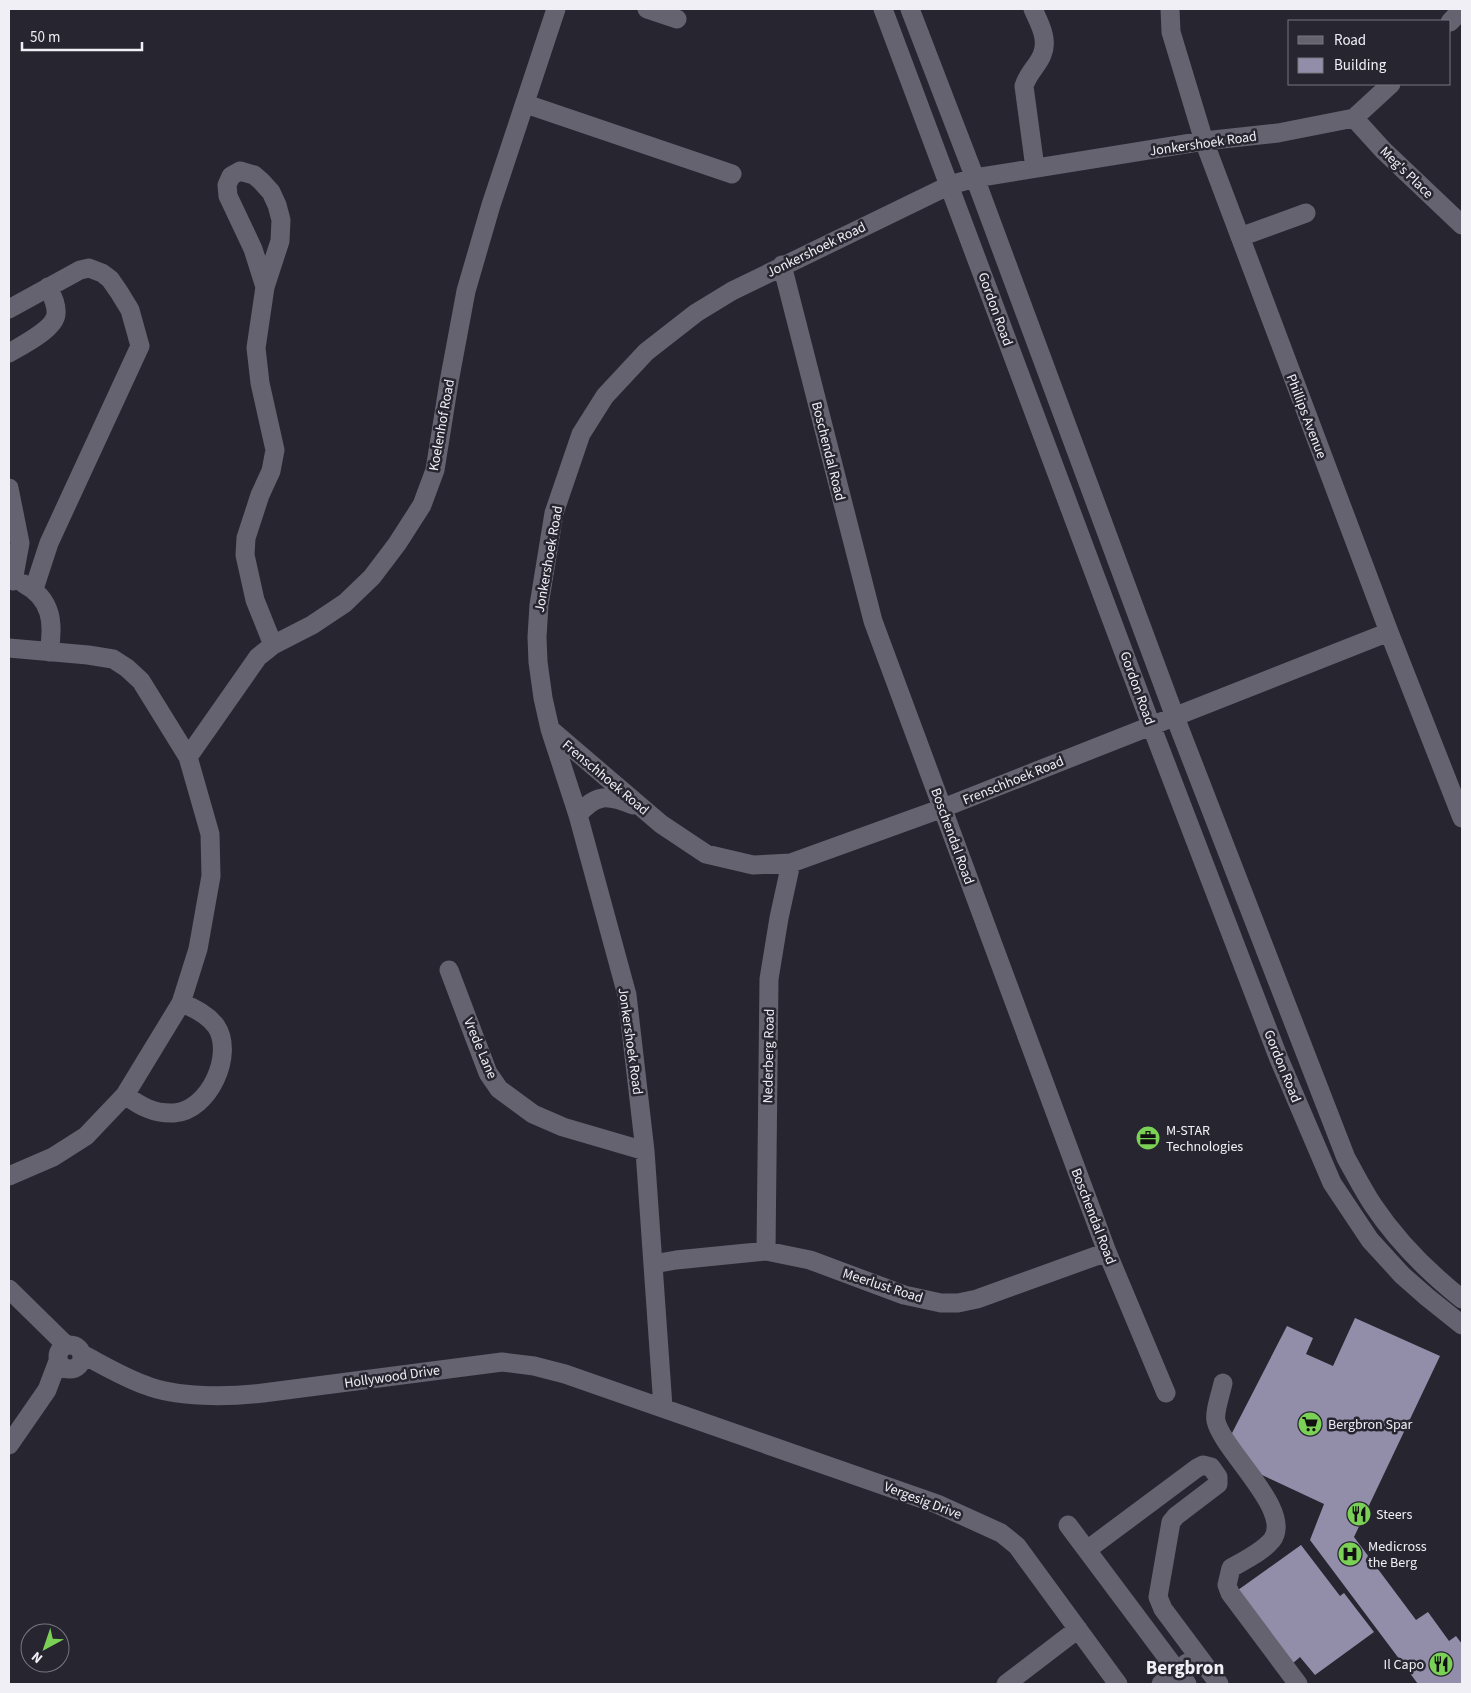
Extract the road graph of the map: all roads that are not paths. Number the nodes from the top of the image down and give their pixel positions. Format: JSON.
{"nodes":[{"id":1,"x":556,"y":9,"type":"edge"},
{"id":2,"x":647,"y":9,"type":"edge"},
{"id":3,"x":883,"y":9,"type":"edge"},
{"id":4,"x":910,"y":9,"type":"edge"},
{"id":5,"x":1033,"y":9,"type":"edge"},
{"id":6,"x":1170,"y":9,"type":"edge"},
{"id":7,"x":1462,"y":9,"type":"edge"},
{"id":8,"x":677,"y":19,"type":"dead end"},
{"id":9,"x":1451,"y":21,"type":"edge"},
{"id":10,"x":1389,"y":85,"type":"edge"},
{"id":11,"x":526,"y":104,"type":"junction"},
{"id":12,"x":1354,"y":118,"type":"junction"},
{"id":13,"x":1204,"y":141,"type":"junction"},
{"id":14,"x":1035,"y":168,"type":"junction"},
{"id":15,"x":732,"y":174,"type":"dead end"},
{"id":16,"x":975,"y":178,"type":"junction"},
{"id":17,"x":950,"y":185,"type":"junction"},
{"id":18,"x":1306,"y":213,"type":"dead end"},
{"id":19,"x":1462,"y":225,"type":"edge"},
{"id":20,"x":1240,"y":237,"type":"junction"},
{"id":21,"x":782,"y":265,"type":"junction"},
{"id":22,"x":48,"y":287,"type":"junction"},
{"id":23,"x":265,"y":287,"type":"junction"},
{"id":24,"x":9,"y":309,"type":"edge"},
{"id":25,"x":9,"y":353,"type":"edge"},
{"id":26,"x":9,"y":488,"type":"edge"},
{"id":27,"x":11,"y":581,"type":"edge"},
{"id":28,"x":34,"y":589,"type":"junction"},
{"id":29,"x":1389,"y":632,"type":"junction"},
{"id":30,"x":273,"y":645,"type":"junction"},
{"id":31,"x":9,"y":648,"type":"edge"},
{"id":32,"x":49,"y":652,"type":"junction"},
{"id":33,"x":1175,"y":717,"type":"junction"},
{"id":34,"x":1151,"y":725,"type":"junction"},
{"id":35,"x":550,"y":729,"type":"junction"},
{"id":36,"x":188,"y":757,"type":"junction"},
{"id":37,"x":943,"y":808,"type":"junction"},
{"id":38,"x":648,"y":812,"type":"junction"},
{"id":39,"x":578,"y":815,"type":"junction"},
{"id":40,"x":1462,"y":818,"type":"edge"},
{"id":41,"x":792,"y":863,"type":"junction"},
{"id":42,"x":449,"y":970,"type":"dead end"},
{"id":43,"x":181,"y":1003,"type":"junction"},
{"id":44,"x":125,"y":1095,"type":"junction"},
{"id":45,"x":645,"y":1151,"type":"junction"},
{"id":46,"x":9,"y":1176,"type":"edge"},
{"id":47,"x":1372,"y":1205,"type":"junction"},
{"id":48,"x":1353,"y":1216,"type":"junction"},
{"id":49,"x":766,"y":1251,"type":"junction"},
{"id":50,"x":1107,"y":1252,"type":"junction"},
{"id":51,"x":653,"y":1264,"type":"junction"},
{"id":52,"x":9,"y":1289,"type":"edge"},
{"id":53,"x":1462,"y":1299,"type":"edge"},
{"id":54,"x":9,"y":1303,"type":"edge"},
{"id":55,"x":1462,"y":1324,"type":"edge"},
{"id":56,"x":69,"y":1359,"type":"junction"},
{"id":57,"x":1223,"y":1384,"type":"dead end"},
{"id":58,"x":1166,"y":1393,"type":"dead end"},
{"id":59,"x":664,"y":1407,"type":"junction"},
{"id":60,"x":9,"y":1445,"type":"edge"},
{"id":61,"x":1068,"y":1525,"type":"dead end"},
{"id":62,"x":1087,"y":1550,"type":"junction"},
{"id":63,"x":1078,"y":1629,"type":"junction"},
{"id":64,"x":1208,"y":1670,"type":"edge"},
{"id":65,"x":1185,"y":1680,"type":"edge"},
{"id":66,"x":1016,"y":1681,"type":"edge"},
{"id":67,"x":1118,"y":1684,"type":"edge"},
{"id":68,"x":1161,"y":1684,"type":"edge"},
{"id":69,"x":1298,"y":1684,"type":"edge"}],
"edges":[{"from":1,"to":11,"type":"street","name":"Koelenhof Road"},
{"from":2,"to":8,"type":"street"},
{"from":3,"to":17,"type":"street","name":"Gordon Road"},
{"from":4,"to":16,"type":"street","name":"Gordon Road"},
{"from":5,"to":14,"type":"street"},
{"from":6,"to":13,"type":"street","name":"Phillips Avenue"},
{"from":7,"to":9,"type":"street"},
{"from":10,"to":12,"type":"street"},
{"from":11,"to":15,"type":"street"},
{"from":11,"to":30,"type":"street","name":"Koelenhof Road"},
{"from":12,"to":13,"type":"street","name":"Jonkershoek Road"},
{"from":12,"to":19,"type":"street","name":"Meg's Place"},
{"from":13,"to":14,"type":"street","name":"Jonkershoek Road"},
{"from":13,"to":20,"type":"street","name":"Phillips Avenue"},
{"from":14,"to":16,"type":"street","name":"Jonkershoek Road"},
{"from":16,"to":17,"type":"street","name":"Jonkershoek Road"},
{"from":16,"to":33,"type":"street","name":"Gordon Road"},
{"from":17,"to":21,"type":"street","name":"Jonkershoek Road"},
{"from":17,"to":34,"type":"street","name":"Gordon Road"},
{"from":18,"to":20,"type":"street"},
{"from":20,"to":29,"type":"street","name":"Phillips Avenue"},
{"from":21,"to":35,"type":"street","name":"Jonkershoek Road"},
{"from":21,"to":37,"type":"street","name":"Boschendal Road"},
{"from":22,"to":24,"type":"street"},
{"from":22,"to":25,"type":"street"},
{"from":22,"to":28,"type":"street"},
{"from":23,"to":23,"type":"street"},
{"from":23,"to":30,"type":"street"},
{"from":26,"to":27,"type":"street"},
{"from":27,"to":28,"type":"street"},
{"from":28,"to":32,"type":"street"},
{"from":29,"to":33,"type":"street","name":"Frenschhoek Road"},
{"from":29,"to":40,"type":"street","name":"Phillips Avenue"},
{"from":30,"to":36,"type":"street","name":"Koelenhof Road"},
{"from":31,"to":32,"type":"street"},
{"from":32,"to":36,"type":"street"},
{"from":33,"to":34,"type":"street","name":"Frenschhoek Road"},
{"from":33,"to":47,"type":"street","name":"Gordon Road"},
{"from":34,"to":37,"type":"street","name":"Frenschhoek Road"},
{"from":34,"to":48,"type":"street","name":"Gordon Road"},
{"from":35,"to":38,"type":"street","name":"Frenschhoek Road"},
{"from":35,"to":39,"type":"street","name":"Jonkershoek Road"},
{"from":36,"to":43,"type":"street"},
{"from":37,"to":41,"type":"street","name":"Frenschhoek Road"},
{"from":37,"to":50,"type":"street","name":"Boschendal Road"},
{"from":38,"to":39,"type":"street"},
{"from":38,"to":41,"type":"street","name":"Frenschhoek Road"},
{"from":39,"to":45,"type":"street","name":"Jonkershoek Road"},
{"from":41,"to":49,"type":"street","name":"Nederberg Road"},
{"from":42,"to":45,"type":"street","name":"Vrede Lane"},
{"from":43,"to":44,"type":"street"},
{"from":43,"to":44,"type":"street"},
{"from":44,"to":46,"type":"street"},
{"from":45,"to":51,"type":"street","name":"Jonkershoek Road"},
{"from":47,"to":48,"type":"street"},
{"from":47,"to":53,"type":"street","name":"Gordon Road"},
{"from":48,"to":55,"type":"street","name":"Gordon Road"},
{"from":49,"to":50,"type":"street","name":"Meerlust Road"},
{"from":49,"to":51,"type":"street","name":"Meerlust Road"},
{"from":50,"to":58,"type":"street","name":"Boschendal Road"},
{"from":51,"to":59,"type":"street","name":"Jonkershoek Road"},
{"from":52,"to":56,"type":"street","name":"Hollywood Drive"},
{"from":54,"to":56,"type":"street","name":"Hollywood Drive"},
{"from":56,"to":59,"type":"street","name":"Hollywood Drive"},
{"from":56,"to":60,"type":"street"},
{"from":57,"to":69,"type":"street"},
{"from":59,"to":63,"type":"street","name":"Vergesig Drive"},
{"from":61,"to":62,"type":"street"},
{"from":62,"to":64,"type":"street"},
{"from":62,"to":65,"type":"street"},
{"from":63,"to":66,"type":"street"},
{"from":63,"to":67,"type":"street","name":"Vergesig Drive"},
{"from":64,"to":65,"type":"street"},
{"from":65,"to":68,"type":"street"}]}
